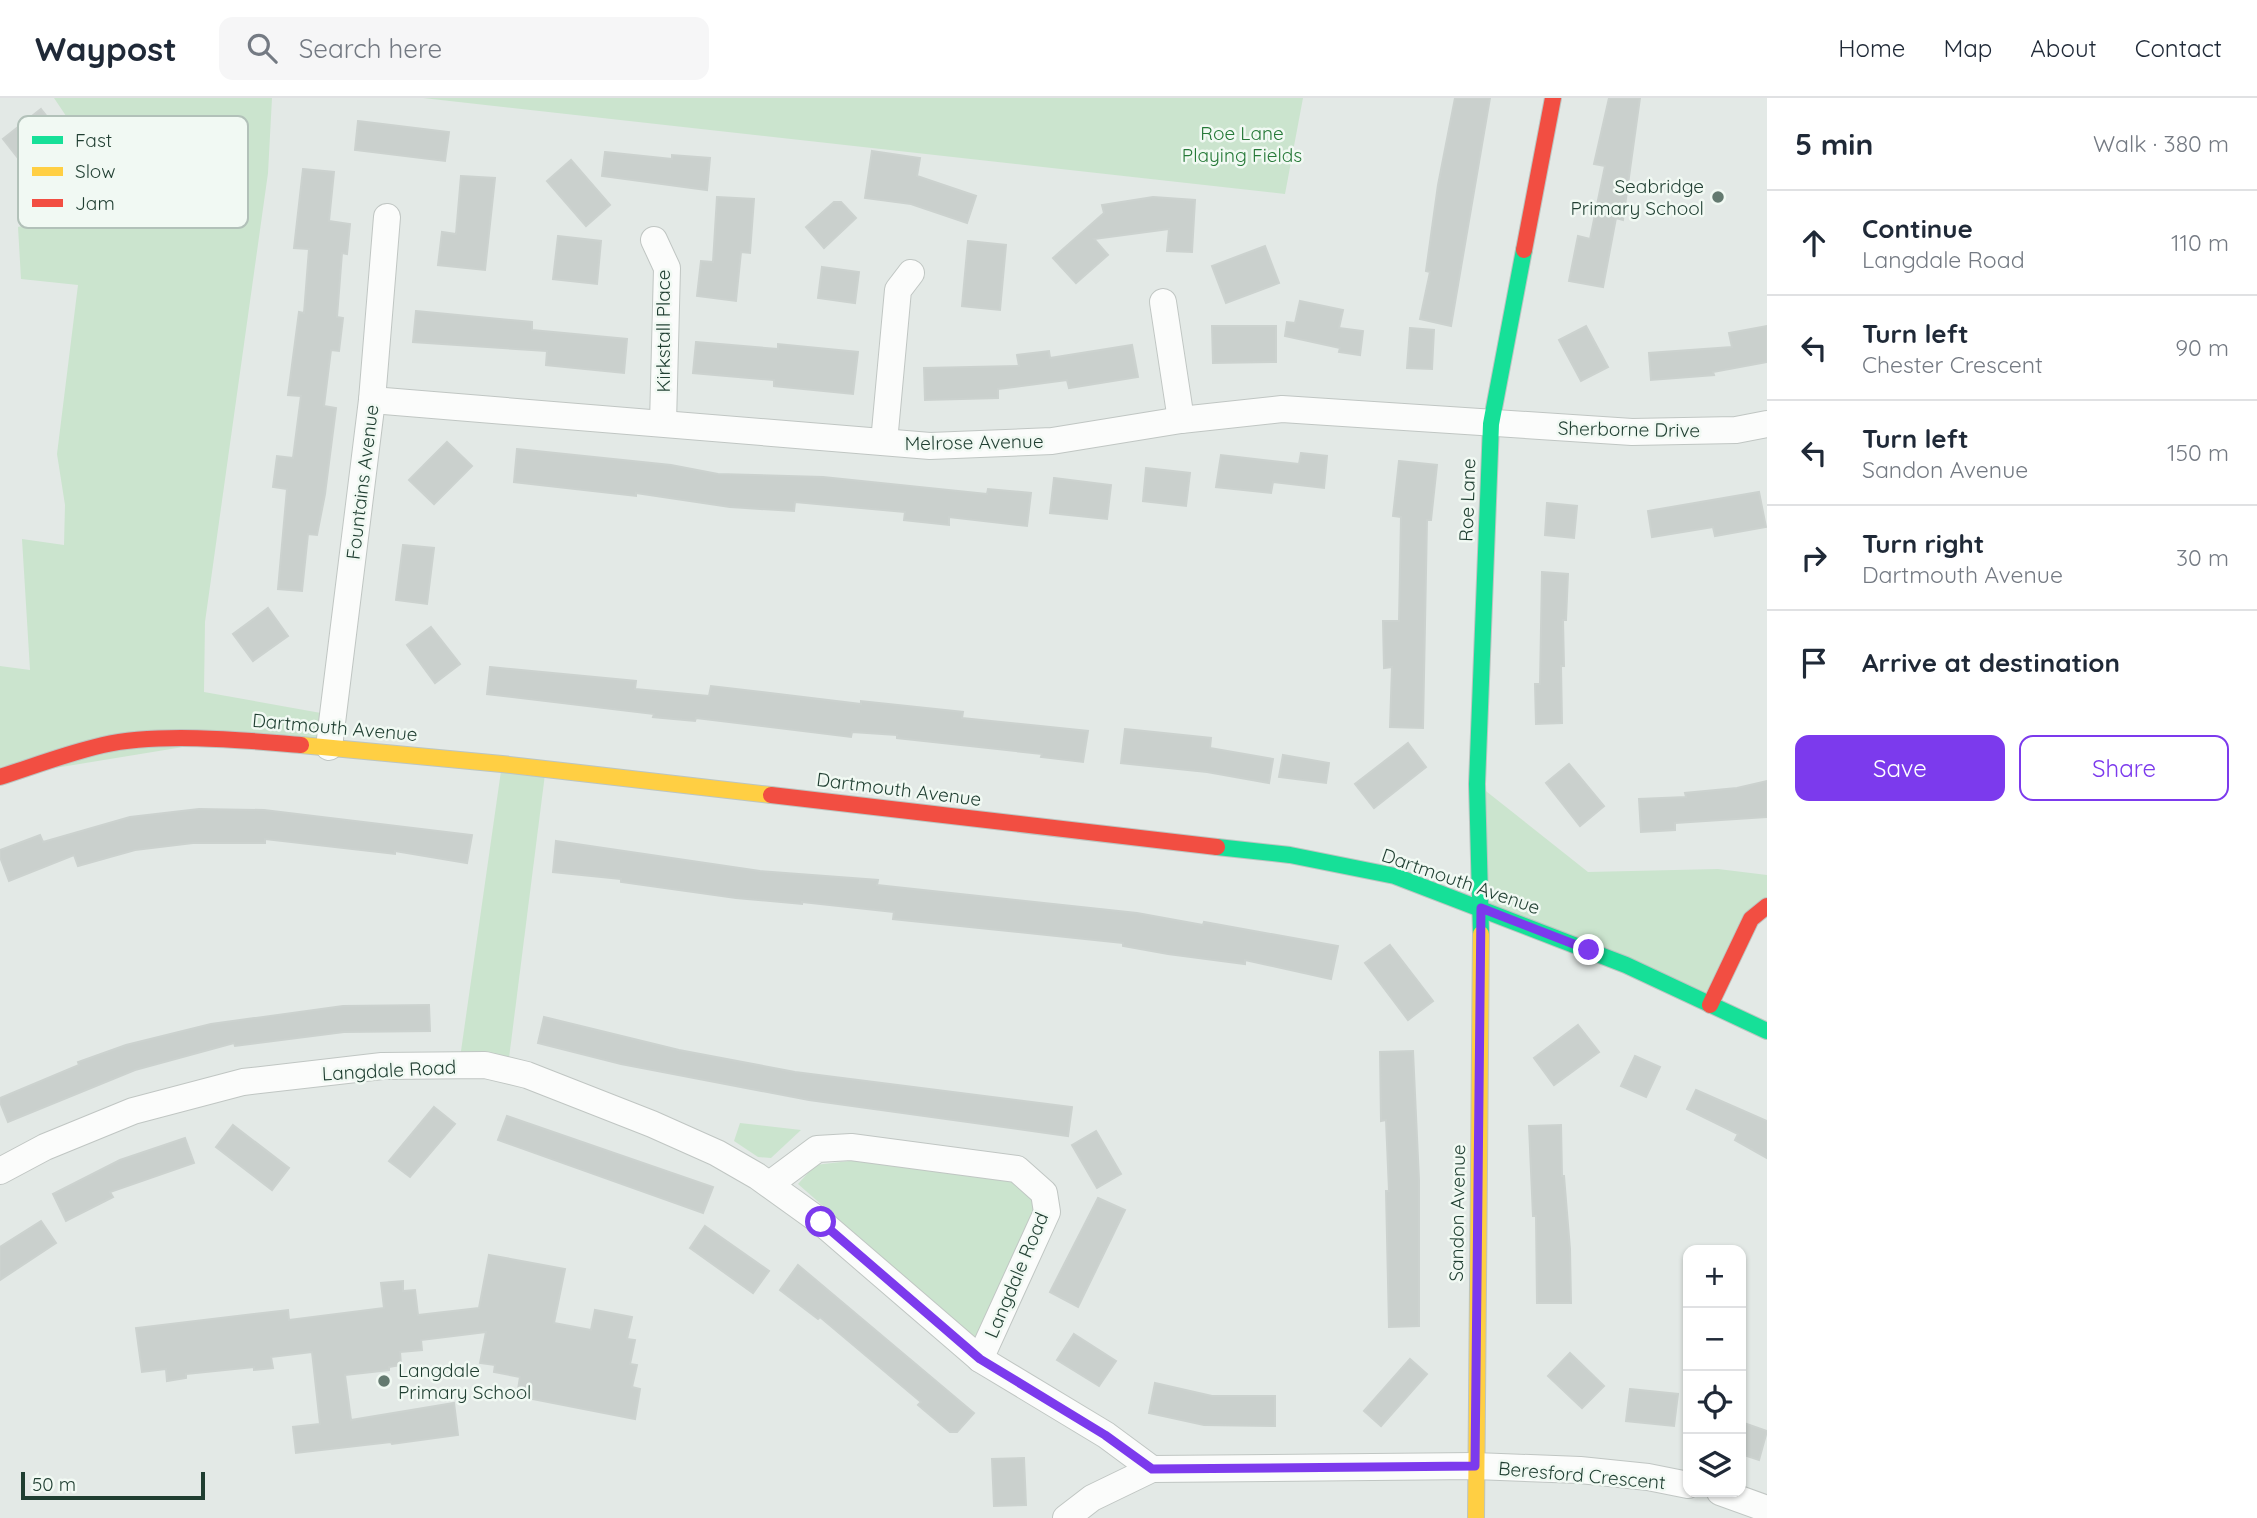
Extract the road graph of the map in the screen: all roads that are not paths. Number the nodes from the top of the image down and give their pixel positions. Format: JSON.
{"nodes":[{"id":1,"x":1553,"y":98,"type":"edge"},
{"id":2,"x":387,"y":217,"type":"dead end"},
{"id":3,"x":654,"y":240,"type":"dead end"},
{"id":4,"x":911,"y":273,"type":"dead end"},
{"id":5,"x":1163,"y":302,"type":"dead end"},
{"id":6,"x":372,"y":400,"type":"junction"},
{"id":7,"x":1181,"y":420,"type":"junction"},
{"id":8,"x":663,"y":423,"type":"junction"},
{"id":9,"x":1491,"y":424,"type":"junction"},
{"id":10,"x":1767,"y":424,"type":"edge"},
{"id":11,"x":884,"y":442,"type":"junction"},
{"id":12,"x":329,"y":747,"type":"junction"},
{"id":13,"x":0,"y":778,"type":"edge"},
{"id":14,"x":1767,"y":906,"type":"edge"},
{"id":15,"x":1481,"y":908,"type":"junction"},
{"id":16,"x":1710,"y":1005,"type":"junction"},
{"id":17,"x":1767,"y":1031,"type":"edge"},
{"id":18,"x":0,"y":1171,"type":"edge"},
{"id":19,"x":770,"y":1184,"type":"junction"},
{"id":20,"x":980,"y":1359,"type":"junction"},
{"id":21,"x":1475,"y":1466,"type":"junction"},
{"id":22,"x":1152,"y":1469,"type":"junction"},
{"id":23,"x":1683,"y":1484,"type":"edge"},
{"id":24,"x":1734,"y":1497,"type":"edge"},
{"id":25,"x":1767,"y":1509,"type":"edge"},
{"id":26,"x":1066,"y":1518,"type":"edge"},
{"id":27,"x":1476,"y":1518,"type":"edge"}],
"edges":[{"from":1,"to":9,"type":"street","name":"Roe Lane"},
{"from":2,"to":6,"type":"street","name":"Fountains Avenue"},
{"from":3,"to":8,"type":"street","name":"Kirkstall Place"},
{"from":4,"to":11,"type":"street"},
{"from":5,"to":7,"type":"street"},
{"from":6,"to":8,"type":"street","name":"Melrose Avenue"},
{"from":6,"to":12,"type":"street","name":"Fountains Avenue"},
{"from":7,"to":9,"type":"street","name":"Melrose Avenue"},
{"from":7,"to":11,"type":"street","name":"Melrose Avenue"},
{"from":8,"to":11,"type":"street","name":"Melrose Avenue"},
{"from":9,"to":10,"type":"street","name":"Sherborne Drive"},
{"from":9,"to":15,"type":"street","name":"Roe Lane"},
{"from":12,"to":13,"type":"street","name":"Dartmouth Avenue"},
{"from":12,"to":15,"type":"street","name":"Dartmouth Avenue"},
{"from":14,"to":16,"type":"street"},
{"from":15,"to":16,"type":"street","name":"Dartmouth Avenue"},
{"from":15,"to":21,"type":"street","name":"Sandon Avenue"},
{"from":16,"to":17,"type":"street","name":"Dartmouth Avenue"},
{"from":18,"to":19,"type":"street","name":"Langdale Road"},
{"from":19,"to":20,"type":"street","name":"Langdale Road"},
{"from":19,"to":20,"type":"street","name":"Langdale Road"},
{"from":20,"to":22,"type":"street","name":"Langdale Road"},
{"from":21,"to":22,"type":"street","name":"Beresford Crescent"},
{"from":21,"to":23,"type":"street","name":"Beresford Crescent"},
{"from":21,"to":27,"type":"street","name":"Sandon Avenue"},
{"from":22,"to":26,"type":"street"},
{"from":24,"to":25,"type":"street"}]}
